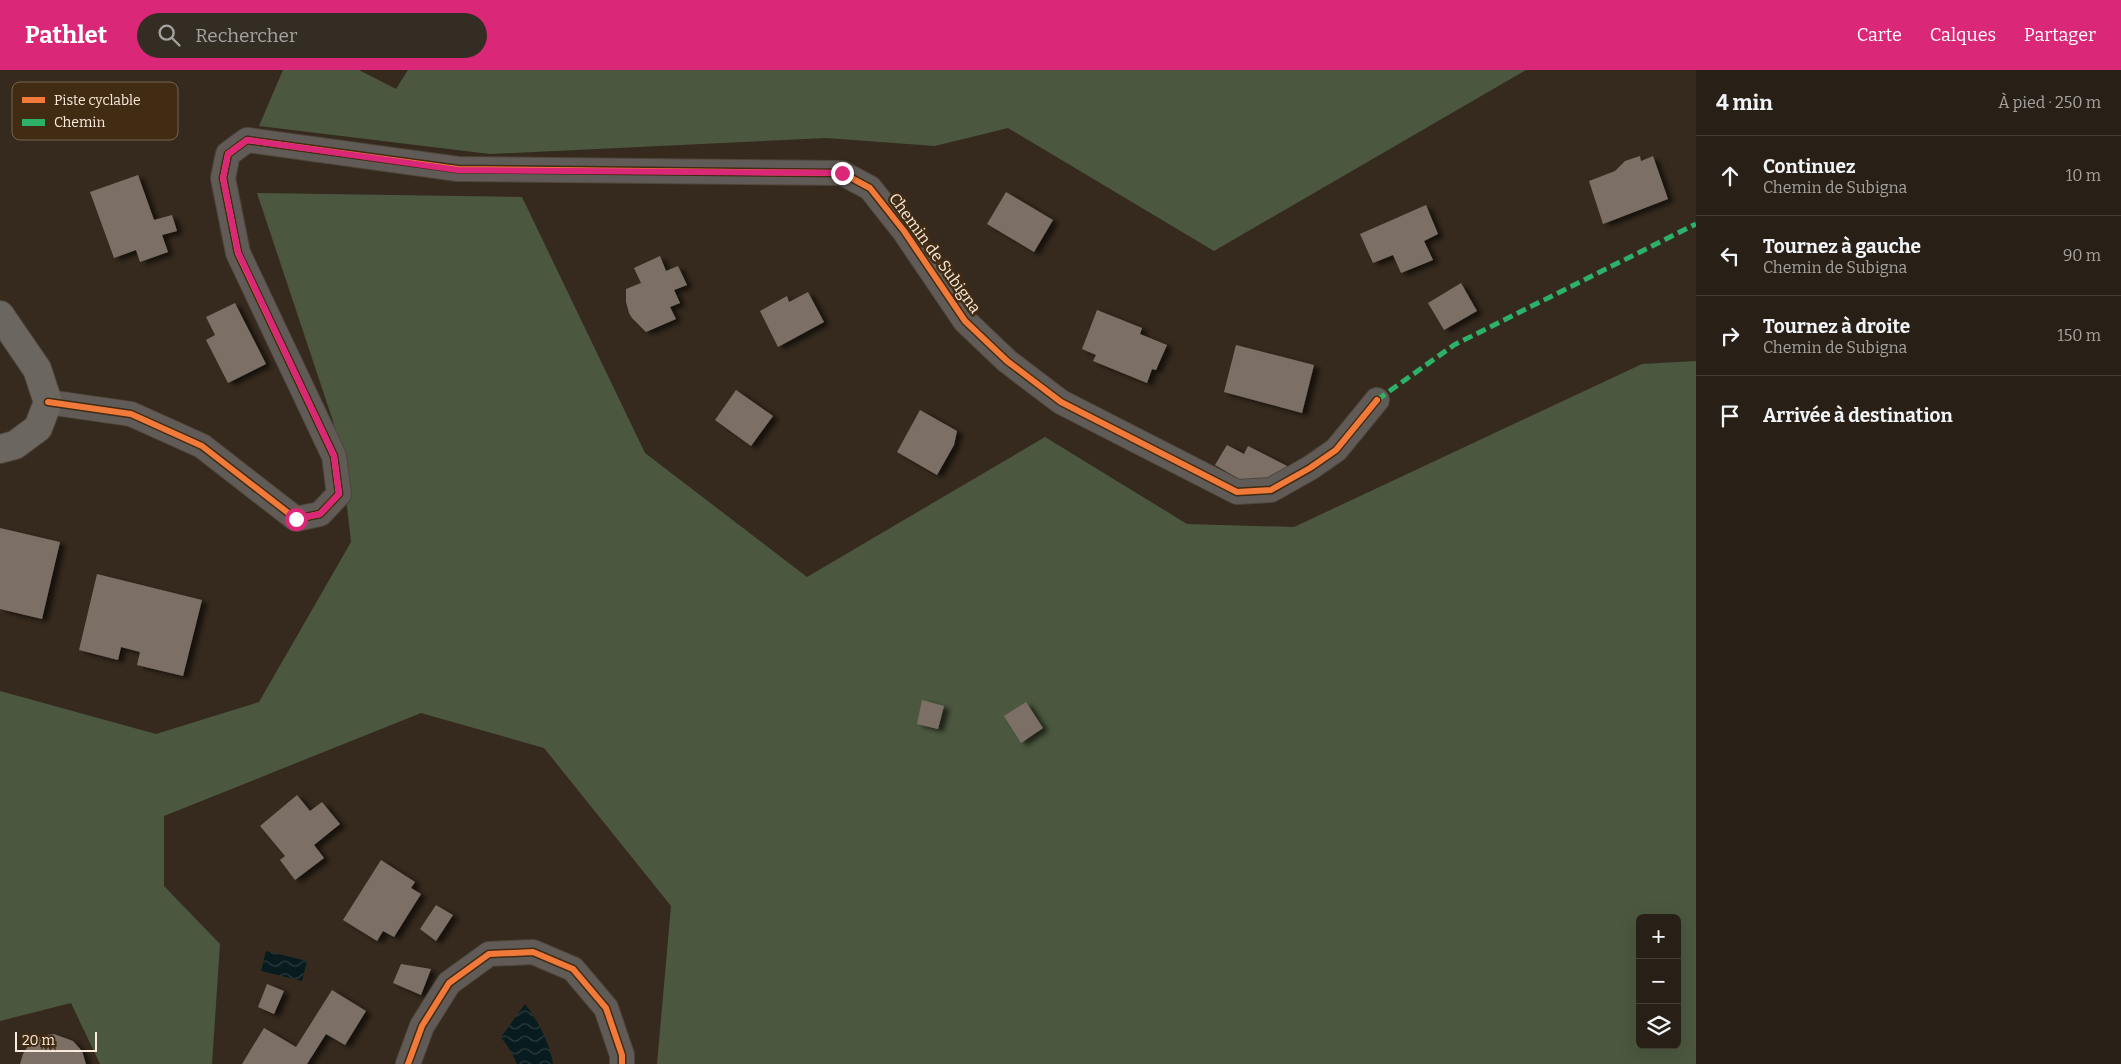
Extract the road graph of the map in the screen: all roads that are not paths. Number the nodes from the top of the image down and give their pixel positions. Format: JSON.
{"nodes":[{"id":1,"x":0,"y":316,"type":"edge"},
{"id":2,"x":1377,"y":400,"type":"dead end"},
{"id":3,"x":48,"y":402,"type":"junction"},
{"id":4,"x":0,"y":449,"type":"edge"},
{"id":5,"x":408,"y":1064,"type":"edge"},
{"id":6,"x":622,"y":1064,"type":"edge"}],
"edges":[{"from":1,"to":3,"type":"main road"},
{"from":2,"to":3,"type":"street","name":"Chemin de Subigna"},
{"from":3,"to":4,"type":"main road"},
{"from":5,"to":6,"type":"street"}]}
